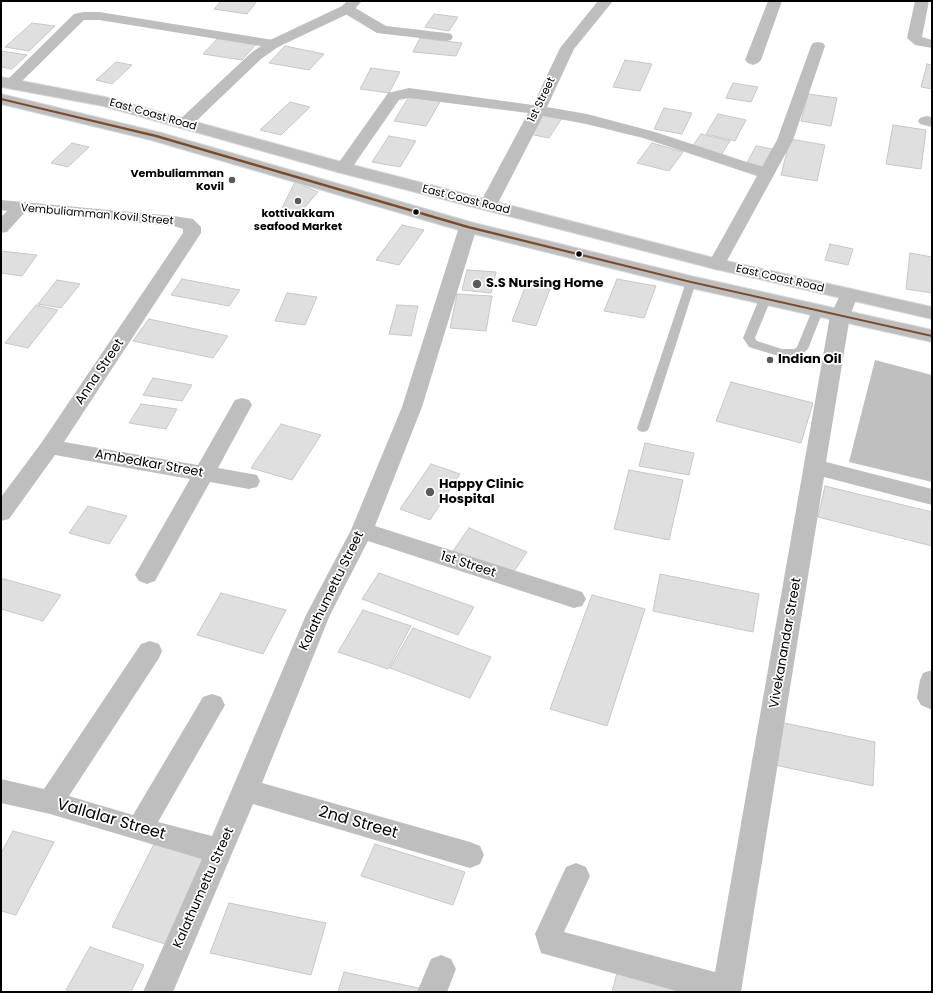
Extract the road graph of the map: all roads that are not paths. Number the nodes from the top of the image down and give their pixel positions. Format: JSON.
{"nodes":[{"id":1,"x":606,"y":1,"type":"edge"},
{"id":2,"x":774,"y":1,"type":"edge"},
{"id":3,"x":922,"y":1,"type":"edge"},
{"id":4,"x":351,"y":5,"type":"edge"},
{"id":5,"x":446,"y":38,"type":"dead end"},
{"id":6,"x":273,"y":44,"type":"junction"},
{"id":7,"x":929,"y":44,"type":"edge"},
{"id":8,"x":818,"y":46,"type":"dead end"},
{"id":9,"x":753,"y":60,"type":"dead end"},
{"id":10,"x":7,"y":83,"type":"edge"},
{"id":11,"x":1,"y":99,"type":"edge"},
{"id":12,"x":538,"y":110,"type":"junction"},
{"id":13,"x":184,"y":124,"type":"junction"},
{"id":14,"x":343,"y":168,"type":"junction"},
{"id":15,"x":767,"y":174,"type":"junction"},
{"id":16,"x":1,"y":205,"type":"edge"},
{"id":17,"x":488,"y":205,"type":"junction"},
{"id":18,"x":19,"y":208,"type":"junction"},
{"id":19,"x":192,"y":227,"type":"joint"},
{"id":20,"x":468,"y":227,"type":"junction"},
{"id":21,"x":1,"y":228,"type":"edge"},
{"id":22,"x":717,"y":264,"type":"junction"},
{"id":23,"x":691,"y":282,"type":"junction"},
{"id":24,"x":765,"y":299,"type":"junction"},
{"id":25,"x":845,"y":306,"type":"junction"},
{"id":26,"x":817,"y":311,"type":"junction"},
{"id":27,"x":932,"y":313,"type":"edge"},
{"id":28,"x":932,"y":336,"type":"edge"},
{"id":29,"x":242,"y":405,"type":"dead end"},
{"id":30,"x":644,"y":428,"type":"dead end"},
{"id":31,"x":50,"y":447,"type":"junction"},
{"id":32,"x":816,"y":468,"type":"junction"},
{"id":33,"x":204,"y":474,"type":"junction"},
{"id":34,"x":249,"y":481,"type":"dead end"},
{"id":35,"x":932,"y":498,"type":"edge"},
{"id":36,"x":1,"y":513,"type":"edge"},
{"id":37,"x":362,"y":530,"type":"junction"},
{"id":38,"x":147,"y":575,"type":"dead end"},
{"id":39,"x":574,"y":599,"type":"dead end"},
{"id":40,"x":150,"y":651,"type":"dead end"},
{"id":41,"x":932,"y":680,"type":"edge"},
{"id":42,"x":932,"y":698,"type":"edge"},
{"id":43,"x":212,"y":705,"type":"dead end"},
{"id":44,"x":246,"y":790,"type":"junction"},
{"id":45,"x":1,"y":791,"type":"edge"},
{"id":46,"x":50,"y":802,"type":"junction"},
{"id":47,"x":139,"y":829,"type":"junction"},
{"id":48,"x":220,"y":851,"type":"junction"},
{"id":49,"x":470,"y":855,"type":"dead end"},
{"id":50,"x":576,"y":876,"type":"dead end"},
{"id":51,"x":726,"y":991,"type":"edge"},
{"id":52,"x":158,"y":992,"type":"edge"}],
"edges":[{"from":1,"to":12,"type":"street","name":"1st Street"},
{"from":2,"to":9,"type":"street"},
{"from":3,"to":7,"type":"street"},
{"from":4,"to":5,"type":"street"},
{"from":4,"to":6,"type":"street"},
{"from":6,"to":10,"type":"street"},
{"from":6,"to":13,"type":"street"},
{"from":8,"to":15,"type":"street"},
{"from":10,"to":13,"type":"street","name":"East Coast Road"},
{"from":11,"to":20,"type":"street","name":"East Coast Road"},
{"from":12,"to":14,"type":"street"},
{"from":12,"to":15,"type":"street"},
{"from":12,"to":17,"type":"street","name":"1st Street"},
{"from":13,"to":14,"type":"street","name":"East Coast Road"},
{"from":14,"to":17,"type":"street","name":"East Coast Road"},
{"from":15,"to":22,"type":"street"},
{"from":16,"to":18,"type":"street","name":"Vembuliamman Kovil Street"},
{"from":17,"to":22,"type":"street","name":"East Coast Road"},
{"from":18,"to":19,"type":"street","name":"Vembuliamman Kovil Street"},
{"from":18,"to":21,"type":"street"},
{"from":19,"to":31,"type":"street","name":"Anna Street"},
{"from":20,"to":23,"type":"street","name":"East Coast Road"},
{"from":20,"to":37,"type":"street","name":"Kalathumettu Street"},
{"from":22,"to":25,"type":"street","name":"East Coast Road"},
{"from":23,"to":24,"type":"street","name":"East Coast Road"},
{"from":23,"to":30,"type":"lane"},
{"from":24,"to":26,"type":"street","name":"East Coast Road"},
{"from":24,"to":26,"type":"lane"},
{"from":25,"to":26,"type":"street","name":"East Coast Road"},
{"from":25,"to":27,"type":"street","name":"East Coast Road"},
{"from":25,"to":28,"type":"street","name":"East Coast Road"},
{"from":25,"to":32,"type":"street","name":"Vivekanandar Street"},
{"from":29,"to":33,"type":"street"},
{"from":31,"to":33,"type":"street","name":"Ambedkar Street"},
{"from":31,"to":36,"type":"street","name":"Anna Street"},
{"from":32,"to":35,"type":"street"},
{"from":32,"to":51,"type":"street","name":"Vivekanandar Street"},
{"from":33,"to":34,"type":"street","name":"Ambedkar Street"},
{"from":33,"to":38,"type":"street"},
{"from":37,"to":39,"type":"street","name":"1st Street"},
{"from":37,"to":44,"type":"street","name":"Kalathumettu Street"},
{"from":40,"to":46,"type":"street"},
{"from":41,"to":42,"type":"street"},
{"from":43,"to":47,"type":"street"},
{"from":44,"to":48,"type":"street","name":"Kalathumettu Street"},
{"from":44,"to":49,"type":"street","name":"2nd Street"},
{"from":45,"to":46,"type":"street","name":"Vallalar Street"},
{"from":46,"to":47,"type":"street","name":"Vallalar Street"},
{"from":47,"to":48,"type":"street","name":"Vallalar Street"},
{"from":48,"to":52,"type":"street","name":"Kalathumettu Street"},
{"from":50,"to":51,"type":"street"}]}
